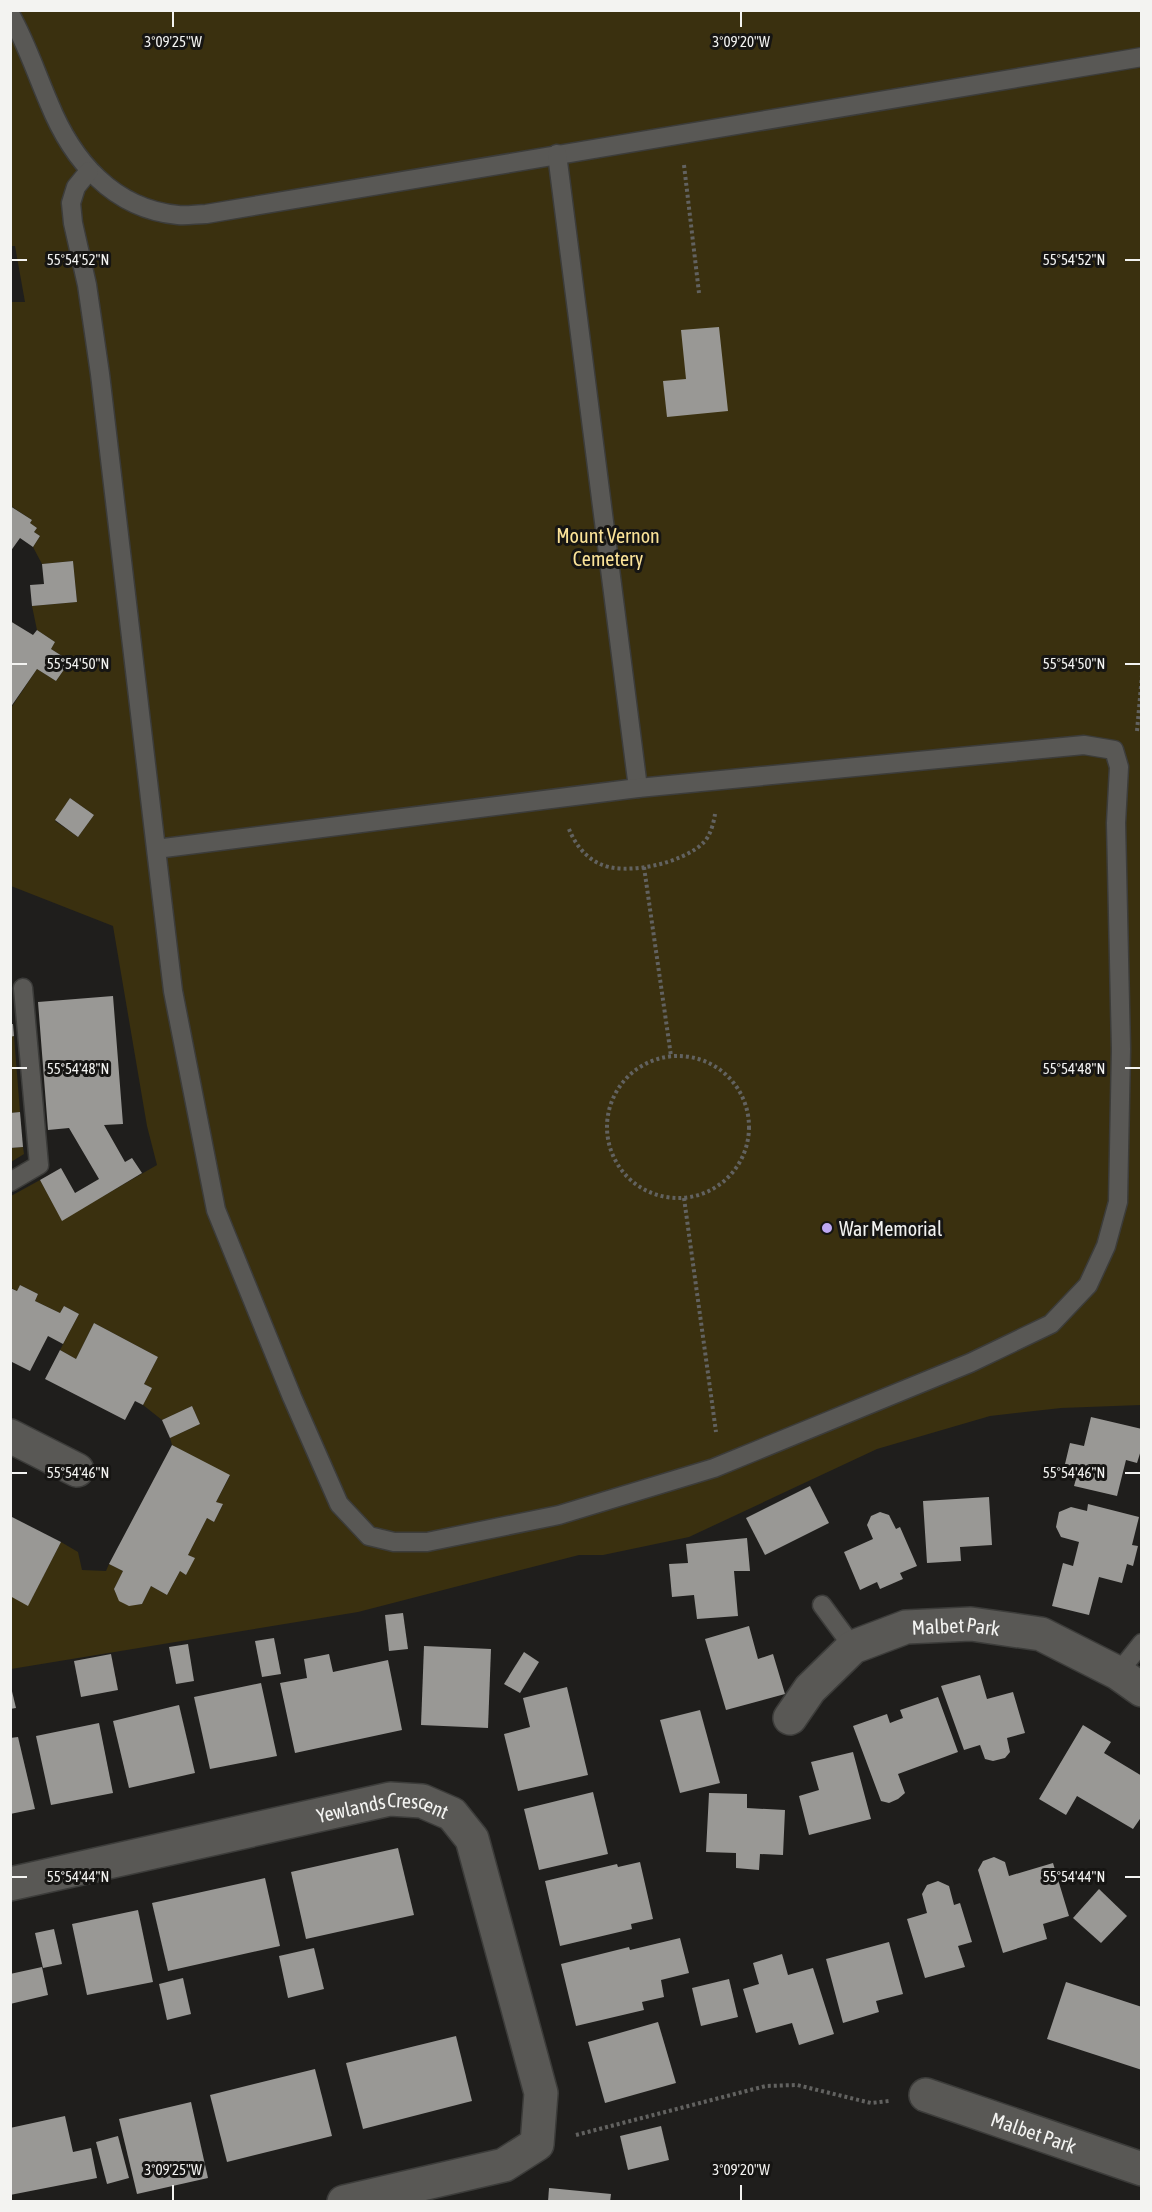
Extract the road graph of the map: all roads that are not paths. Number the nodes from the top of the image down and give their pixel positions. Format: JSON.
{"nodes":[{"id":1,"x":10,"y":14,"type":"edge"},
{"id":2,"x":1142,"y":57,"type":"edge"},
{"id":3,"x":557,"y":154,"type":"junction"},
{"id":4,"x":89,"y":171,"type":"junction"},
{"id":5,"x":638,"y":788,"type":"junction"},
{"id":6,"x":156,"y":849,"type":"junction"},
{"id":7,"x":23,"y":988,"type":"dead end"},
{"id":8,"x":10,"y":1182,"type":"edge"},
{"id":9,"x":10,"y":1436,"type":"edge"},
{"id":10,"x":77,"y":1470,"type":"dead end"},
{"id":11,"x":822,"y":1605,"type":"dead end"},
{"id":12,"x":1142,"y":1643,"type":"edge"},
{"id":13,"x":853,"y":1647,"type":"junction"},
{"id":14,"x":1130,"y":1681,"type":"edge"},
{"id":15,"x":790,"y":1718,"type":"dead end"},
{"id":16,"x":10,"y":1884,"type":"edge"},
{"id":17,"x":926,"y":2096,"type":"road end"},
{"id":18,"x":1142,"y":2169,"type":"edge"},
{"id":19,"x":344,"y":2202,"type":"edge"}],
"edges":[{"from":1,"to":4,"type":"lane"},
{"from":2,"to":3,"type":"lane"},
{"from":3,"to":4,"type":"lane"},
{"from":3,"to":5,"type":"lane"},
{"from":4,"to":6,"type":"lane"},
{"from":5,"to":6,"type":"lane"},
{"from":5,"to":6,"type":"lane"},
{"from":7,"to":8,"type":"lane"},
{"from":9,"to":10,"type":"street"},
{"from":11,"to":13,"type":"lane"},
{"from":12,"to":14,"type":"lane"},
{"from":13,"to":14,"type":"street","name":"Malbet Park"},
{"from":13,"to":15,"type":"street","name":"Malbet Park"},
{"from":16,"to":19,"type":"street","name":"Yewlands Crescent"},
{"from":17,"to":18,"type":"street","name":"Malbet Park"}]}
